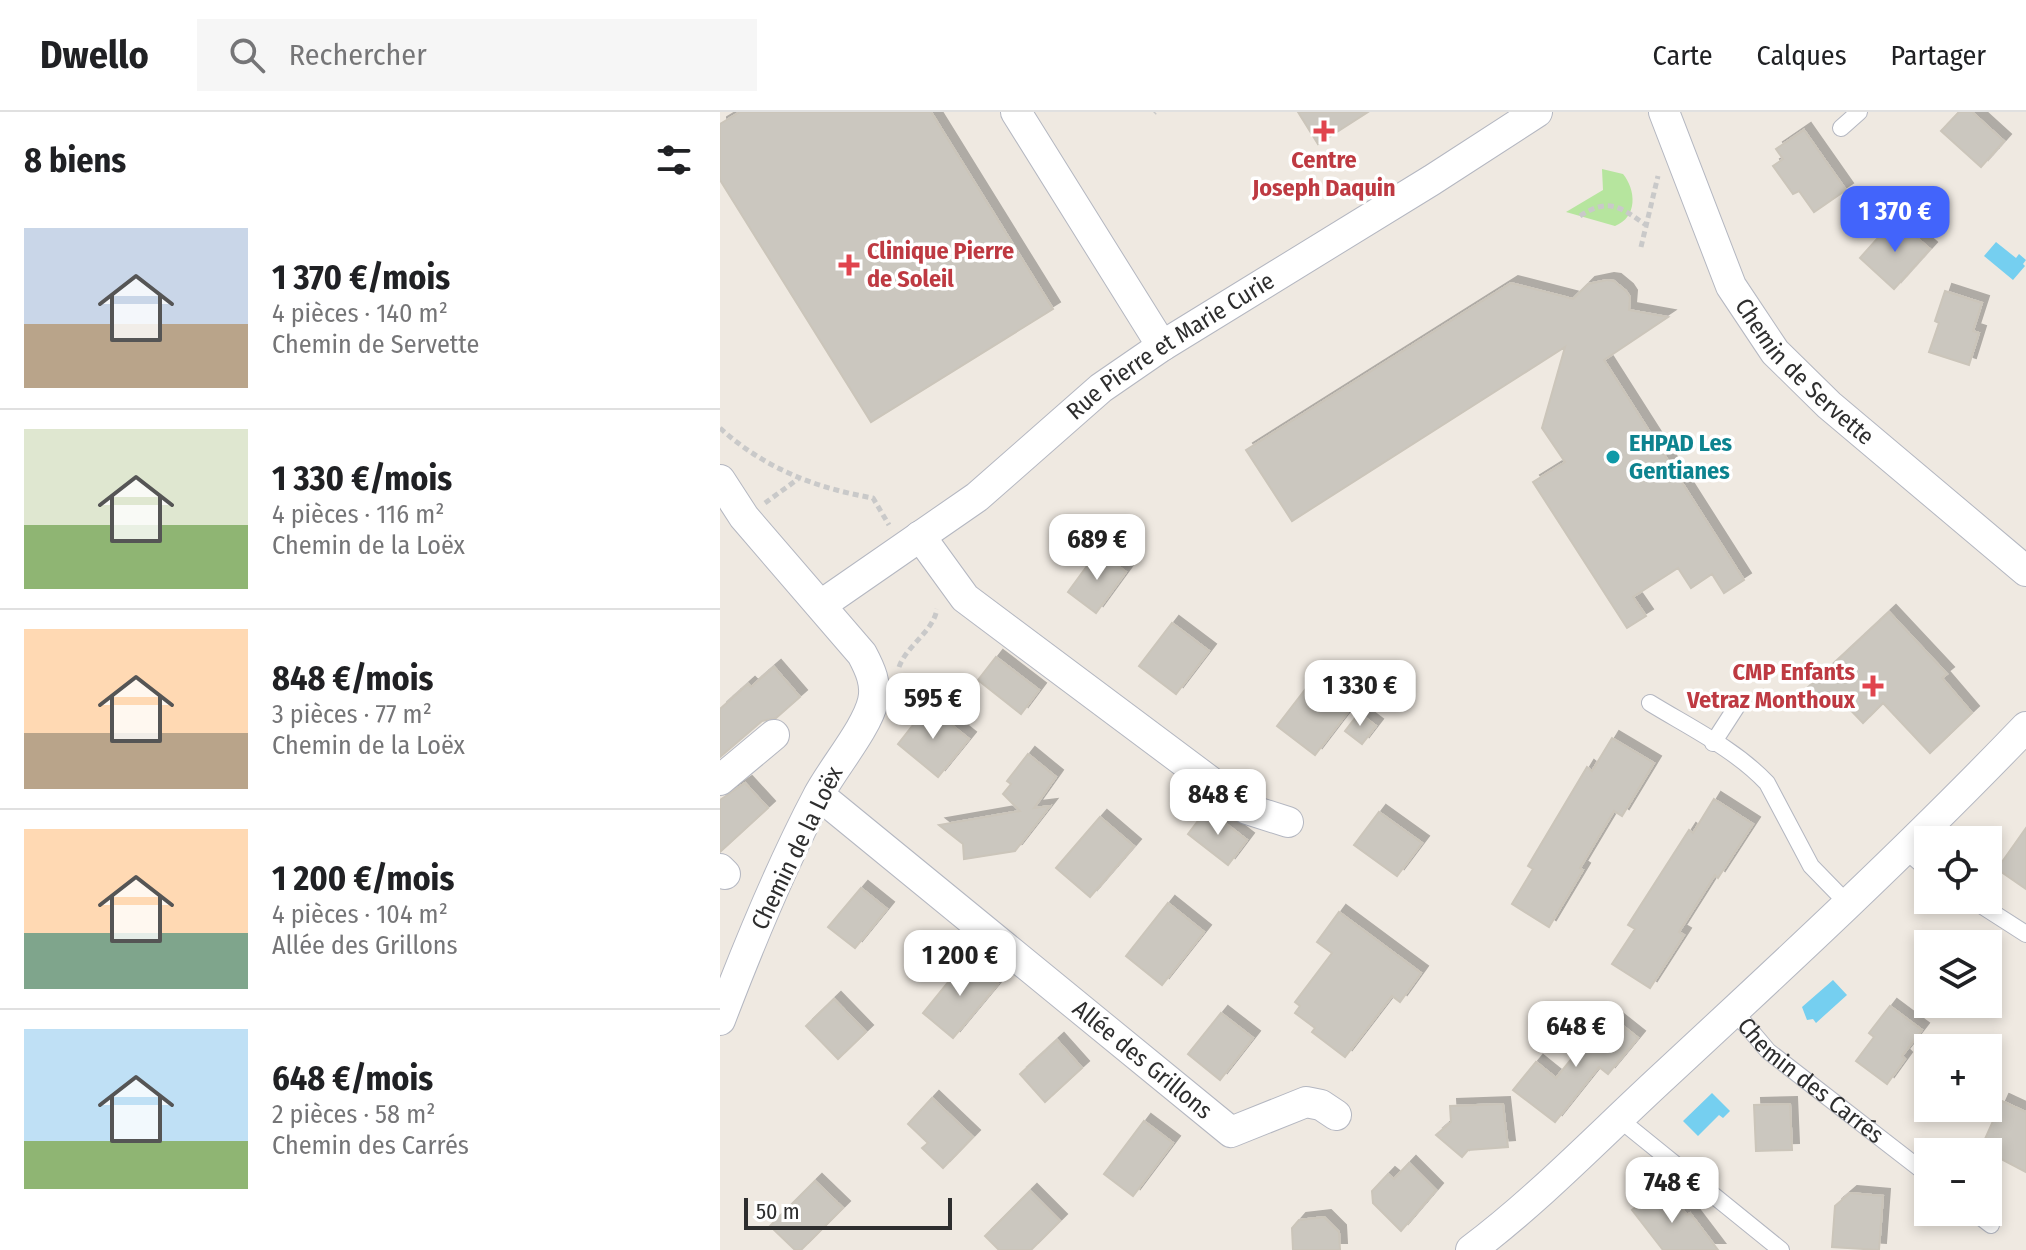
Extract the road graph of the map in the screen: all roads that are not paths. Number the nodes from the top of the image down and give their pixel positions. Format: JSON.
{"nodes":[{"id":1,"x":1016,"y":112,"type":"edge"},
{"id":2,"x":1537,"y":112,"type":"edge"},
{"id":3,"x":1664,"y":112,"type":"edge"},
{"id":4,"x":1859,"y":112,"type":"edge"},
{"id":5,"x":1841,"y":128,"type":"dead end"},
{"id":6,"x":1162,"y":346,"type":"junction"},
{"id":7,"x":722,"y":488,"type":"edge"},
{"id":8,"x":920,"y":536,"type":"junction"},
{"id":9,"x":2026,"y":571,"type":"edge"},
{"id":10,"x":821,"y":605,"type":"junction"},
{"id":11,"x":1650,"y":703,"type":"dead end"},
{"id":12,"x":1737,"y":706,"type":"dead end"},
{"id":13,"x":2026,"y":727,"type":"edge"},
{"id":14,"x":774,"y":735,"type":"dead end"},
{"id":15,"x":1713,"y":743,"type":"junction"},
{"id":16,"x":720,"y":780,"type":"edge"},
{"id":17,"x":819,"y":795,"type":"junction"},
{"id":18,"x":1288,"y":822,"type":"dead end"},
{"id":19,"x":1905,"y":850,"type":"junction"},
{"id":20,"x":1914,"y":858,"type":"edge"},
{"id":21,"x":1848,"y":904,"type":"junction"},
{"id":22,"x":1995,"y":914,"type":"edge"},
{"id":23,"x":2026,"y":934,"type":"edge"},
{"id":24,"x":1734,"y":1011,"type":"junction"},
{"id":25,"x":721,"y":1014,"type":"edge"},
{"id":26,"x":1336,"y":1115,"type":"dead end"},
{"id":27,"x":1618,"y":1118,"type":"junction"},
{"id":28,"x":1914,"y":1164,"type":"edge"},
{"id":29,"x":1471,"y":1250,"type":"edge"},
{"id":30,"x":1781,"y":1250,"type":"edge"}],
"edges":[{"from":1,"to":6,"type":"street"},
{"from":2,"to":6,"type":"street","name":"Rue Pierre et Marie Curie"},
{"from":3,"to":9,"type":"street","name":"Chemin de Servette"},
{"from":4,"to":5,"type":"lane"},
{"from":6,"to":8,"type":"street","name":"Rue Pierre et Marie Curie"},
{"from":7,"to":10,"type":"street","name":"Chemin de la Loëx"},
{"from":8,"to":10,"type":"street","name":"Rue Pierre et Marie Curie"},
{"from":8,"to":18,"type":"street"},
{"from":10,"to":17,"type":"street","name":"Chemin de la Loëx"},
{"from":11,"to":15,"type":"lane"},
{"from":12,"to":15,"type":"lane"},
{"from":13,"to":19,"type":"street","name":"Chemin des Carrés"},
{"from":14,"to":16,"type":"street"},
{"from":15,"to":21,"type":"lane"},
{"from":17,"to":25,"type":"street","name":"Chemin de la Loëx"},
{"from":17,"to":26,"type":"street","name":"Allée des Grillons"},
{"from":19,"to":20,"type":"lane"},
{"from":19,"to":21,"type":"street","name":"Chemin des Carrés"},
{"from":21,"to":24,"type":"street","name":"Chemin des Carrés"},
{"from":22,"to":23,"type":"lane"},
{"from":24,"to":27,"type":"street","name":"Chemin des Carrés"},
{"from":24,"to":28,"type":"lane","name":"Chemin des Carrés"},
{"from":27,"to":29,"type":"street","name":"Chemin des Carrés"},
{"from":27,"to":30,"type":"lane"}]}
